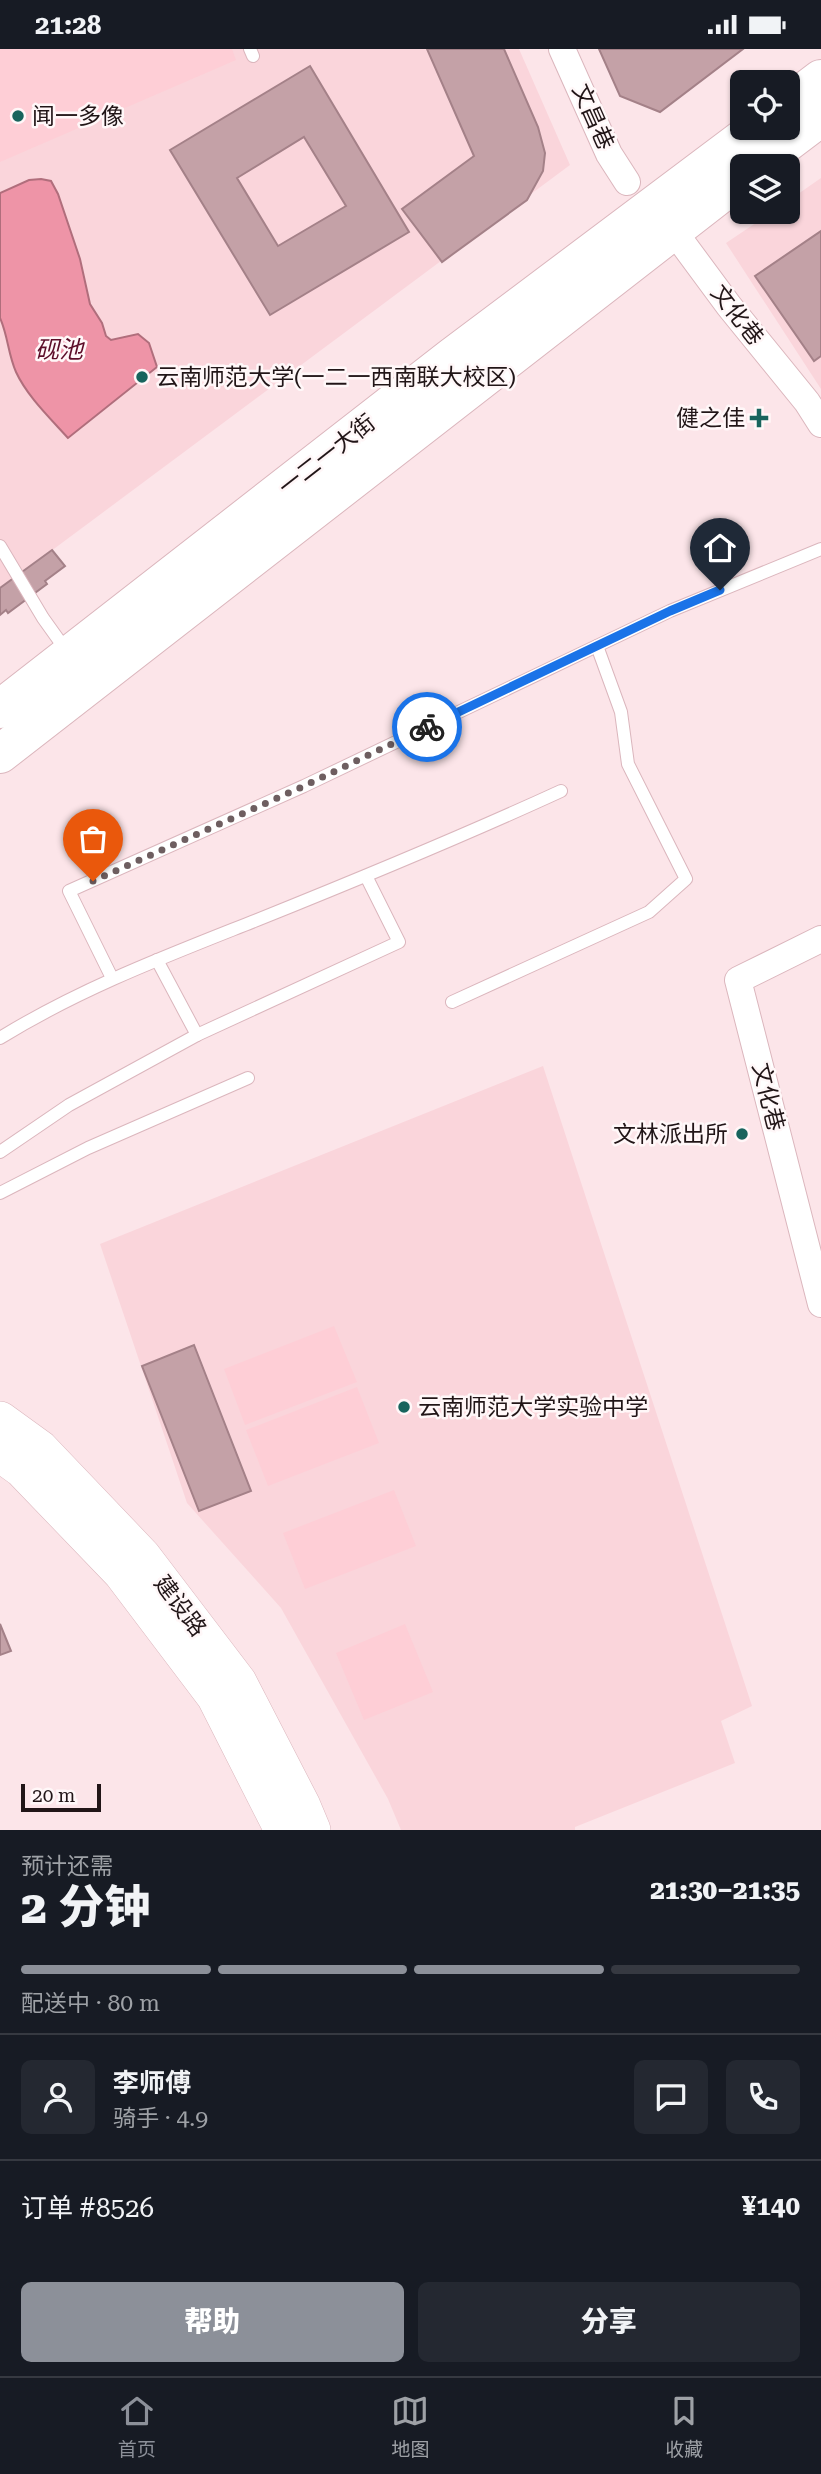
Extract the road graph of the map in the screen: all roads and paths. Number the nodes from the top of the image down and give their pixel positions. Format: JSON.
{"nodes":[{"id":1,"x":562,"y":49,"type":"edge"},
{"id":2,"x":821,"y":79,"type":"edge"},
{"id":3,"x":800,"y":95,"type":"edge"},
{"id":4,"x":821,"y":117,"type":"edge"},
{"id":5,"x":741,"y":140,"type":"edge"},
{"id":6,"x":772,"y":154,"type":"edge"},
{"id":7,"x":730,"y":181,"type":"edge"},
{"id":8,"x":651,"y":206,"type":"junction"},
{"id":9,"x":816,"y":407,"type":"edge"},
{"id":10,"x":0,"y":546,"type":"edge"},
{"id":11,"x":821,"y":549,"type":"edge"},
{"id":12,"x":4,"y":566,"type":"edge"},
{"id":13,"x":597,"y":646,"type":"junction"},
{"id":14,"x":70,"y":656,"type":"junction"},
{"id":15,"x":0,"y":709,"type":"edge"},
{"id":16,"x":0,"y":754,"type":"edge"},
{"id":17,"x":561,"y":791,"type":"dead end"},
{"id":18,"x":366,"y":876,"type":"junction"},
{"id":19,"x":821,"y":939,"type":"edge"},
{"id":20,"x":158,"y":960,"type":"junction"},
{"id":21,"x":112,"y":978,"type":"junction"},
{"id":22,"x":452,"y":1002,"type":"dead end"},
{"id":23,"x":197,"y":1035,"type":"junction"},
{"id":24,"x":0,"y":1038,"type":"edge"},
{"id":25,"x":248,"y":1078,"type":"dead end"},
{"id":26,"x":0,"y":1152,"type":"edge"},
{"id":27,"x":0,"y":1193,"type":"edge"},
{"id":28,"x":821,"y":1304,"type":"edge"},
{"id":29,"x":0,"y":1420,"type":"edge"},
{"id":30,"x":0,"y":1453,"type":"edge"},
{"id":31,"x":284,"y":1830,"type":"edge"},
{"id":32,"x":312,"y":1830,"type":"edge"}],
"edges":[{"from":1,"to":8,"type":"street","name":"文昌巷"},
{"from":2,"to":3,"type":"main road"},
{"from":4,"to":6,"type":"main road"},
{"from":5,"to":8,"type":"main road","name":"一二一大街"},
{"from":7,"to":8,"type":"main road","name":"一二一大街"},
{"from":8,"to":9,"type":"street","name":"文化巷"},
{"from":8,"to":14,"type":"main road","name":"一二一大街"},
{"from":8,"to":16,"type":"main road","name":"一二一大街"},
{"from":10,"to":12,"type":"lane"},
{"from":11,"to":13,"type":"lane"},
{"from":12,"to":14,"type":"lane"},
{"from":13,"to":21,"type":"lane"},
{"from":13,"to":22,"type":"lane"},
{"from":14,"to":15,"type":"main road","name":"一二一大街"},
{"from":17,"to":18,"type":"lane"},
{"from":18,"to":20,"type":"lane"},
{"from":18,"to":23,"type":"lane"},
{"from":19,"to":28,"type":"street","name":"文化巷"},
{"from":20,"to":21,"type":"lane"},
{"from":20,"to":23,"type":"lane"},
{"from":21,"to":24,"type":"lane"},
{"from":23,"to":26,"type":"lane"},
{"from":25,"to":27,"type":"lane"},
{"from":29,"to":32,"type":"street","name":"建设路"},
{"from":30,"to":31,"type":"street","name":"建设路"}]}
